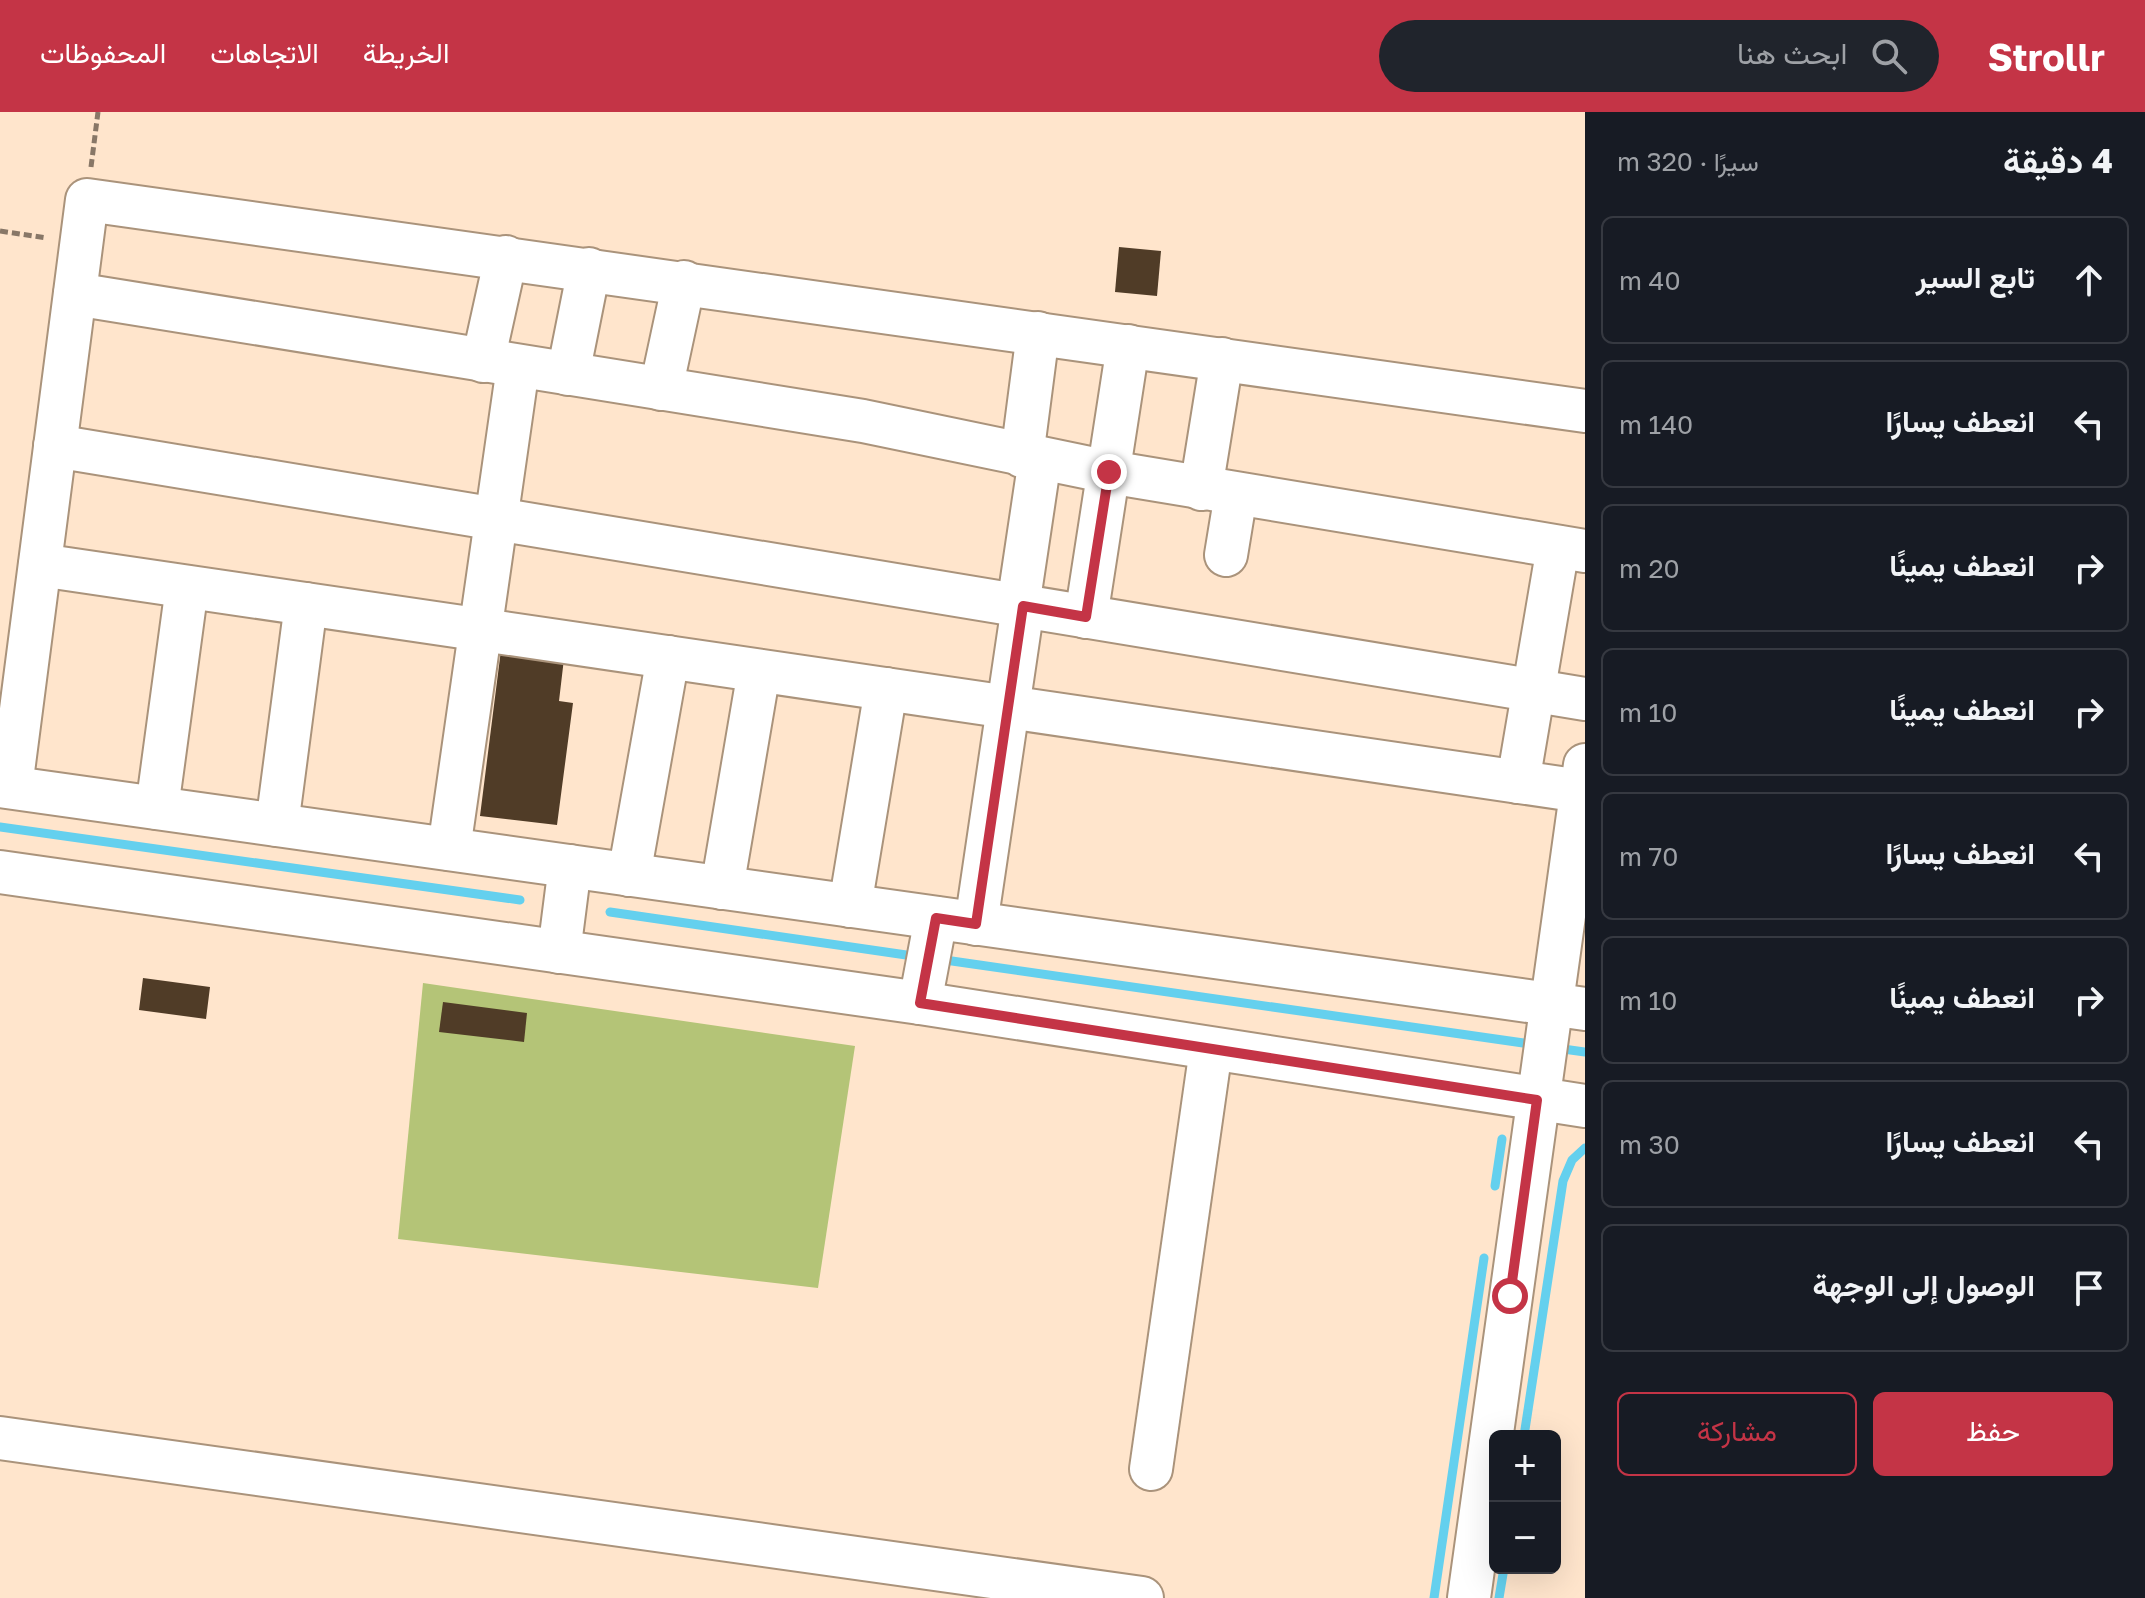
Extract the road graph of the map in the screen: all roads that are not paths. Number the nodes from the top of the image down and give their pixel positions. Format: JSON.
{"nodes":[{"id":1,"x":506,"y":257,"type":"junction"},
{"id":2,"x":589,"y":269,"type":"junction"},
{"id":3,"x":684,"y":282,"type":"junction"},
{"id":4,"x":75,"y":294,"type":"junction"},
{"id":5,"x":1038,"y":333,"type":"junction"},
{"id":6,"x":1128,"y":346,"type":"junction"},
{"id":7,"x":1222,"y":359,"type":"junction"},
{"id":8,"x":500,"y":364,"type":"junction"},
{"id":9,"x":568,"y":374,"type":"junction"},
{"id":10,"x":661,"y":389,"type":"junction"},
{"id":11,"x":1585,"y":411,"type":"edge"},
{"id":12,"x":55,"y":446,"type":"junction"},
{"id":13,"x":1031,"y":458,"type":"junction"},
{"id":14,"x":1109,"y":472,"type":"junction"},
{"id":15,"x":1219,"y":492,"type":"junction"},
{"id":16,"x":496,"y":519,"type":"junction"},
{"id":17,"x":1571,"y":549,"type":"edge"},
{"id":18,"x":1226,"y":555,"type":"dead end"},
{"id":19,"x":40,"y":565,"type":"junction"},
{"id":20,"x":187,"y":587,"type":"junction"},
{"id":21,"x":306,"y":604,"type":"junction"},
{"id":22,"x":1021,"y":606,"type":"junction"},
{"id":23,"x":1086,"y":617,"type":"junction"},
{"id":24,"x":480,"y":629,"type":"junction"},
{"id":25,"x":668,"y":657,"type":"junction"},
{"id":26,"x":759,"y":671,"type":"junction"},
{"id":27,"x":886,"y":689,"type":"junction"},
{"id":28,"x":1533,"y":691,"type":"junction"},
{"id":29,"x":1585,"y":699,"type":"edge"},
{"id":30,"x":1008,"y":707,"type":"junction"},
{"id":31,"x":1583,"y":778,"type":"edge"},
{"id":32,"x":1518,"y":782,"type":"junction"},
{"id":33,"x":3,"y":787,"type":"edge"},
{"id":34,"x":157,"y":808,"type":"junction"},
{"id":35,"x":277,"y":825,"type":"junction"},
{"id":36,"x":449,"y":849,"type":"junction"},
{"id":37,"x":1579,"y":850,"type":"edge"},
{"id":38,"x":570,"y":866,"type":"junction"},
{"id":39,"x":0,"y":872,"type":"edge"},
{"id":40,"x":629,"y":875,"type":"junction"},
{"id":41,"x":722,"y":888,"type":"junction"},
{"id":42,"x":850,"y":906,"type":"junction"},
{"id":43,"x":956,"y":921,"type":"junction"},
{"id":44,"x":559,"y":952,"type":"junction"},
{"id":45,"x":920,"y":1003,"type":"junction"},
{"id":46,"x":1568,"y":1007,"type":"edge"},
{"id":47,"x":1211,"y":1049,"type":"junction"},
{"id":48,"x":1537,"y":1100,"type":"junction"},
{"id":49,"x":1585,"y":1106,"type":"edge"},
{"id":50,"x":0,"y":1438,"type":"edge"},
{"id":51,"x":1151,"y":1469,"type":"dead end"},
{"id":52,"x":1142,"y":1598,"type":"edge"},
{"id":53,"x":1469,"y":1598,"type":"edge"}],
"edges":[{"from":1,"to":2,"type":"street"},
{"from":1,"to":4,"type":"street"},
{"from":1,"to":8,"type":"street"},
{"from":2,"to":3,"type":"street"},
{"from":2,"to":9,"type":"street"},
{"from":3,"to":5,"type":"street"},
{"from":3,"to":10,"type":"street"},
{"from":4,"to":8,"type":"street"},
{"from":4,"to":12,"type":"street"},
{"from":5,"to":6,"type":"street"},
{"from":5,"to":13,"type":"street"},
{"from":6,"to":7,"type":"street"},
{"from":6,"to":14,"type":"street"},
{"from":7,"to":11,"type":"street"},
{"from":7,"to":15,"type":"street"},
{"from":8,"to":9,"type":"street"},
{"from":8,"to":16,"type":"street"},
{"from":9,"to":10,"type":"street"},
{"from":10,"to":13,"type":"street"},
{"from":12,"to":16,"type":"street"},
{"from":12,"to":19,"type":"street"},
{"from":13,"to":14,"type":"street"},
{"from":13,"to":22,"type":"street"},
{"from":14,"to":15,"type":"street"},
{"from":14,"to":23,"type":"street"},
{"from":15,"to":17,"type":"street"},
{"from":15,"to":18,"type":"street"},
{"from":16,"to":22,"type":"street"},
{"from":16,"to":24,"type":"street"},
{"from":17,"to":28,"type":"street"},
{"from":19,"to":20,"type":"street"},
{"from":19,"to":33,"type":"street"},
{"from":20,"to":21,"type":"street"},
{"from":20,"to":34,"type":"street"},
{"from":21,"to":24,"type":"street"},
{"from":21,"to":35,"type":"street"},
{"from":22,"to":23,"type":"street"},
{"from":22,"to":30,"type":"street"},
{"from":23,"to":28,"type":"street"},
{"from":24,"to":25,"type":"street"},
{"from":24,"to":36,"type":"street"},
{"from":25,"to":26,"type":"street"},
{"from":25,"to":40,"type":"street"},
{"from":26,"to":27,"type":"street"},
{"from":26,"to":41,"type":"street"},
{"from":27,"to":30,"type":"street"},
{"from":27,"to":42,"type":"street"},
{"from":28,"to":29,"type":"street"},
{"from":28,"to":32,"type":"street"},
{"from":30,"to":32,"type":"street"},
{"from":30,"to":43,"type":"street"},
{"from":31,"to":32,"type":"street"},
{"from":31,"to":37,"type":"street"},
{"from":33,"to":34,"type":"street"},
{"from":34,"to":35,"type":"street"},
{"from":35,"to":36,"type":"street"},
{"from":36,"to":38,"type":"street"},
{"from":37,"to":46,"type":"street"},
{"from":38,"to":40,"type":"street"},
{"from":38,"to":44,"type":"street"},
{"from":39,"to":44,"type":"street"},
{"from":40,"to":41,"type":"street"},
{"from":41,"to":42,"type":"street"},
{"from":42,"to":43,"type":"street"},
{"from":43,"to":45,"type":"street"},
{"from":43,"to":46,"type":"street"},
{"from":44,"to":45,"type":"street"},
{"from":45,"to":47,"type":"street"},
{"from":46,"to":48,"type":"street"},
{"from":47,"to":48,"type":"street"},
{"from":47,"to":51,"type":"street"},
{"from":48,"to":49,"type":"street"},
{"from":48,"to":53,"type":"street"},
{"from":50,"to":52,"type":"street"}]}
